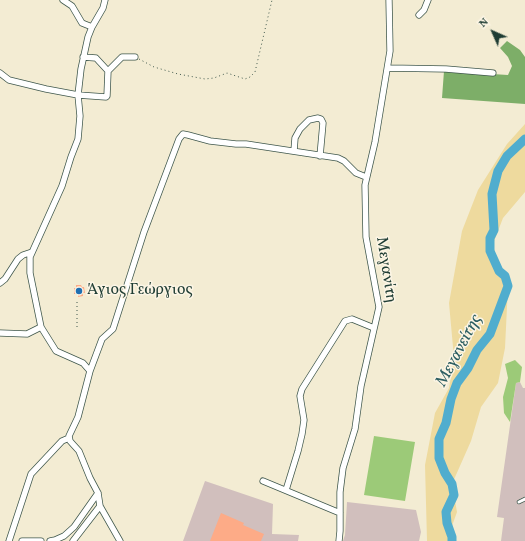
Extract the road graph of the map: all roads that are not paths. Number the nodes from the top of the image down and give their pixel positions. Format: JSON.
{"nodes":[{"id":1,"x":63,"y":0,"type":"edge"},
{"id":2,"x":105,"y":0,"type":"edge"},
{"id":3,"x":389,"y":0,"type":"edge"},
{"id":4,"x":428,"y":0,"type":"edge"},
{"id":5,"x":419,"y":15,"type":"dead end"},
{"id":6,"x":92,"y":27,"type":"junction"},
{"id":7,"x":83,"y":57,"type":"junction"},
{"id":8,"x":135,"y":57,"type":"road end"},
{"id":9,"x":388,"y":68,"type":"junction"},
{"id":10,"x":108,"y":71,"type":"junction"},
{"id":11,"x":493,"y":72,"type":"dead end"},
{"id":12,"x":0,"y":73,"type":"edge"},
{"id":13,"x":78,"y":95,"type":"junction"},
{"id":14,"x":294,"y":151,"type":"junction"},
{"id":15,"x":320,"y":156,"type":"junction"},
{"id":16,"x":366,"y":177,"type":"junction"},
{"id":17,"x":32,"y":252,"type":"junction"},
{"id":18,"x":0,"y":283,"type":"edge"},
{"id":19,"x":41,"y":327,"type":"junction"},
{"id":20,"x":374,"y":328,"type":"junction"},
{"id":21,"x":0,"y":333,"type":"edge"},
{"id":22,"x":90,"y":371,"type":"junction"},
{"id":23,"x":69,"y":438,"type":"junction"},
{"id":24,"x":263,"y":481,"type":"dead end"},
{"id":25,"x":286,"y":490,"type":"junction"},
{"id":26,"x":98,"y":493,"type":"junction"},
{"id":27,"x":525,"y":499,"type":"edge"},
{"id":28,"x":519,"y":502,"type":"dead end"},
{"id":29,"x":100,"y":506,"type":"junction"},
{"id":30,"x":340,"y":513,"type":"junction"},
{"id":31,"x":75,"y":540,"type":"edge"},
{"id":32,"x":9,"y":541,"type":"edge"},
{"id":33,"x":22,"y":541,"type":"edge"},
{"id":34,"x":41,"y":541,"type":"edge"},
{"id":35,"x":50,"y":541,"type":"edge"},
{"id":36,"x":120,"y":541,"type":"edge"},
{"id":37,"x":339,"y":541,"type":"edge"}],
"edges":[{"from":1,"to":6,"type":"street"},
{"from":2,"to":6,"type":"street"},
{"from":3,"to":9,"type":"street","name":"Μεγανίτη"},
{"from":4,"to":5,"type":"street"},
{"from":6,"to":7,"type":"street"},
{"from":7,"to":10,"type":"street"},
{"from":7,"to":13,"type":"street"},
{"from":8,"to":10,"type":"street"},
{"from":9,"to":11,"type":"street"},
{"from":9,"to":16,"type":"street","name":"Μεγανίτη"},
{"from":10,"to":13,"type":"street"},
{"from":12,"to":13,"type":"street"},
{"from":13,"to":17,"type":"street"},
{"from":14,"to":15,"type":"street"},
{"from":14,"to":15,"type":"street"},
{"from":14,"to":22,"type":"street"},
{"from":15,"to":16,"type":"street"},
{"from":16,"to":20,"type":"street","name":"Μεγανίτη"},
{"from":17,"to":18,"type":"street"},
{"from":17,"to":19,"type":"street"},
{"from":19,"to":21,"type":"street"},
{"from":19,"to":22,"type":"street"},
{"from":20,"to":25,"type":"street"},
{"from":20,"to":30,"type":"street","name":"Μεγανίτη"},
{"from":22,"to":23,"type":"street"},
{"from":23,"to":26,"type":"street"},
{"from":23,"to":32,"type":"street"},
{"from":24,"to":25,"type":"street"},
{"from":25,"to":30,"type":"street"},
{"from":26,"to":29,"type":"street"},
{"from":26,"to":35,"type":"street"},
{"from":27,"to":28,"type":"lane"},
{"from":29,"to":31,"type":"street"},
{"from":29,"to":36,"type":"street"},
{"from":30,"to":37,"type":"street","name":"Μεγανίτη"},
{"from":33,"to":34,"type":"street"}]}
